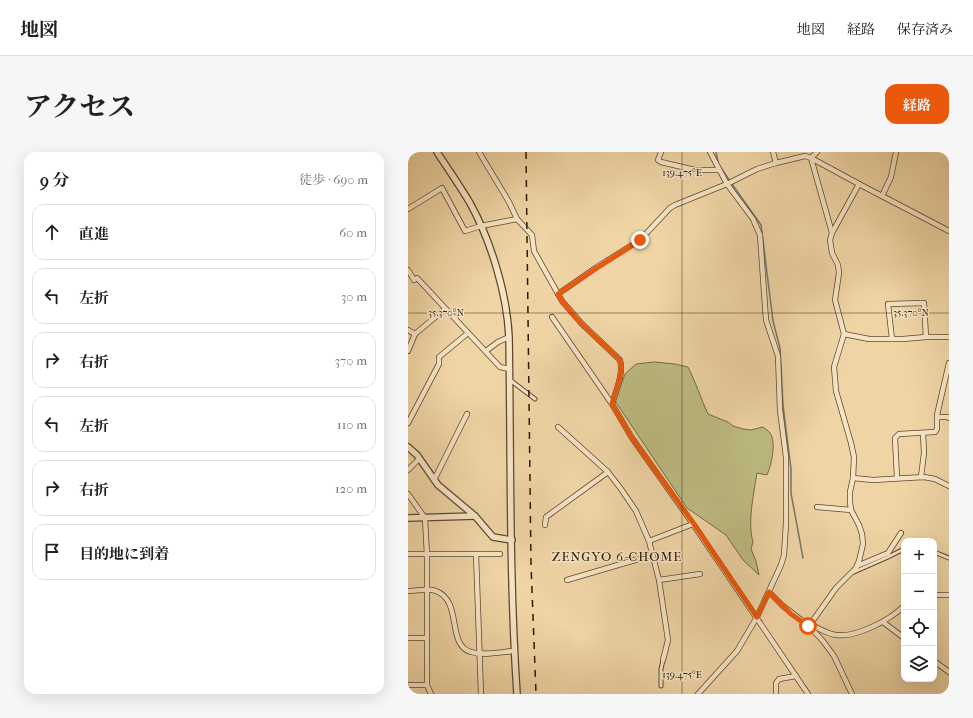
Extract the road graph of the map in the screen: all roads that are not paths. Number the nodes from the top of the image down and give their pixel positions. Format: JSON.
{"nodes":[{"id":1,"x":437,"y":152,"type":"edge"},
{"id":2,"x":479,"y":152,"type":"edge"},
{"id":3,"x":661,"y":152,"type":"edge"},
{"id":4,"x":710,"y":152,"type":"edge"},
{"id":5,"x":773,"y":152,"type":"edge"},
{"id":6,"x":817,"y":152,"type":"edge"},
{"id":7,"x":896,"y":152,"type":"edge"},
{"id":8,"x":811,"y":158,"type":"junction"},
{"id":9,"x":776,"y":163,"type":"junction"},
{"id":10,"x":720,"y":170,"type":"junction"},
{"id":11,"x":727,"y":184,"type":"junction"},
{"id":12,"x":859,"y":184,"type":"junction"},
{"id":13,"x":882,"y":196,"type":"junction"},
{"id":14,"x":408,"y":209,"type":"edge"},
{"id":15,"x":517,"y":219,"type":"junction"},
{"id":16,"x":481,"y":226,"type":"junction"},
{"id":17,"x":949,"y":231,"type":"edge"},
{"id":18,"x":832,"y":233,"type":"junction"},
{"id":19,"x":408,"y":270,"type":"edge"},
{"id":20,"x":558,"y":294,"type":"junction"},
{"id":21,"x":445,"y":309,"type":"junction"},
{"id":22,"x":552,"y":317,"type":"dead end"},
{"id":23,"x":408,"y":330,"type":"edge"},
{"id":24,"x":468,"y":333,"type":"junction"},
{"id":25,"x":415,"y":334,"type":"junction"},
{"id":26,"x":844,"y":334,"type":"junction"},
{"id":27,"x":926,"y":336,"type":"junction"},
{"id":28,"x":509,"y":337,"type":"junction"},
{"id":29,"x":949,"y":337,"type":"edge"},
{"id":30,"x":892,"y":339,"type":"junction"},
{"id":31,"x":408,"y":350,"type":"edge"},
{"id":32,"x":486,"y":352,"type":"junction"},
{"id":33,"x":949,"y":363,"type":"edge"},
{"id":34,"x":510,"y":369,"type":"junction"},
{"id":35,"x":510,"y":380,"type":"junction"},
{"id":36,"x":534,"y":399,"type":"dead end"},
{"id":37,"x":612,"y":404,"type":"junction"},
{"id":38,"x":467,"y":414,"type":"dead end"},
{"id":39,"x":937,"y":417,"type":"junction"},
{"id":40,"x":949,"y":418,"type":"edge"},
{"id":41,"x":408,"y":423,"type":"edge"},
{"id":42,"x":558,"y":427,"type":"dead end"},
{"id":43,"x":923,"y":433,"type":"junction"},
{"id":44,"x":408,"y":447,"type":"edge"},
{"id":45,"x":418,"y":459,"type":"junction"},
{"id":46,"x":408,"y":470,"type":"edge"},
{"id":47,"x":608,"y":472,"type":"junction"},
{"id":48,"x":921,"y":477,"type":"junction"},
{"id":49,"x":852,"y":478,"type":"junction"},
{"id":50,"x":896,"y":478,"type":"junction"},
{"id":51,"x":434,"y":480,"type":"junction"},
{"id":52,"x":949,"y":486,"type":"edge"},
{"id":53,"x":408,"y":494,"type":"edge"},
{"id":54,"x":817,"y":507,"type":"dead end"},
{"id":55,"x":852,"y":510,"type":"junction"},
{"id":56,"x":475,"y":516,"type":"junction"},
{"id":57,"x":408,"y":518,"type":"edge"},
{"id":58,"x":425,"y":518,"type":"junction"},
{"id":59,"x":545,"y":524,"type":"dead end"},
{"id":60,"x":694,"y":524,"type":"junction"},
{"id":61,"x":901,"y":533,"type":"dead end"},
{"id":62,"x":512,"y":540,"type":"junction"},
{"id":63,"x":649,"y":541,"type":"junction"},
{"id":64,"x":901,"y":550,"type":"edge"},
{"id":65,"x":937,"y":553,"type":"edge"},
{"id":66,"x":408,"y":554,"type":"edge"},
{"id":67,"x":476,"y":554,"type":"junction"},
{"id":68,"x":500,"y":554,"type":"dead end"},
{"id":69,"x":427,"y":555,"type":"junction"},
{"id":70,"x":652,"y":555,"type":"junction"},
{"id":71,"x":949,"y":558,"type":"edge"},
{"id":72,"x":857,"y":566,"type":"junction"},
{"id":73,"x":854,"y":572,"type":"junction"},
{"id":74,"x":700,"y":574,"type":"dead end"},
{"id":75,"x":567,"y":580,"type":"dead end"},
{"id":76,"x":658,"y":580,"type":"junction"},
{"id":77,"x":427,"y":590,"type":"junction"},
{"id":78,"x":408,"y":591,"type":"edge"},
{"id":79,"x":769,"y":592,"type":"junction"},
{"id":80,"x":937,"y":595,"type":"edge"},
{"id":81,"x":949,"y":595,"type":"edge"},
{"id":82,"x":901,"y":609,"type":"edge"},
{"id":83,"x":757,"y":617,"type":"junction"},
{"id":84,"x":883,"y":622,"type":"junction"},
{"id":85,"x":809,"y":625,"type":"junction"},
{"id":86,"x":901,"y":636,"type":"edge"},
{"id":87,"x":408,"y":638,"type":"edge"},
{"id":88,"x":427,"y":638,"type":"junction"},
{"id":89,"x":514,"y":651,"type":"junction"},
{"id":90,"x":480,"y":654,"type":"junction"},
{"id":91,"x":663,"y":660,"type":"joint"},
{"id":92,"x":937,"y":663,"type":"edge"},
{"id":93,"x":949,"y":672,"type":"edge"},
{"id":94,"x":796,"y":676,"type":"junction"},
{"id":95,"x":408,"y":685,"type":"edge"},
{"id":96,"x":427,"y":685,"type":"junction"},
{"id":97,"x":661,"y":686,"type":"dead end"},
{"id":98,"x":432,"y":694,"type":"edge"},
{"id":99,"x":482,"y":694,"type":"edge"},
{"id":100,"x":517,"y":694,"type":"edge"},
{"id":101,"x":698,"y":694,"type":"edge"},
{"id":102,"x":776,"y":694,"type":"edge"},
{"id":103,"x":808,"y":694,"type":"edge"},
{"id":104,"x":852,"y":694,"type":"edge"}],
"edges":[{"from":1,"to":16,"type":"street"},
{"from":2,"to":15,"type":"street"},
{"from":3,"to":10,"type":"street"},
{"from":4,"to":10,"type":"street"},
{"from":5,"to":9,"type":"street"},
{"from":6,"to":8,"type":"street"},
{"from":7,"to":13,"type":"street"},
{"from":8,"to":9,"type":"street"},
{"from":8,"to":12,"type":"street"},
{"from":8,"to":18,"type":"street"},
{"from":9,"to":11,"type":"street"},
{"from":10,"to":11,"type":"street"},
{"from":11,"to":20,"type":"street"},
{"from":11,"to":79,"type":"street"},
{"from":12,"to":13,"type":"street"},
{"from":12,"to":18,"type":"street"},
{"from":13,"to":17,"type":"street"},
{"from":14,"to":16,"type":"street"},
{"from":15,"to":16,"type":"street"},
{"from":15,"to":20,"type":"street"},
{"from":16,"to":28,"type":"street"},
{"from":18,"to":26,"type":"street"},
{"from":19,"to":21,"type":"street"},
{"from":20,"to":37,"type":"street"},
{"from":21,"to":24,"type":"street"},
{"from":21,"to":25,"type":"street"},
{"from":22,"to":37,"type":"street"},
{"from":23,"to":25,"type":"street"},
{"from":24,"to":32,"type":"street"},
{"from":24,"to":41,"type":"street"},
{"from":25,"to":31,"type":"street"},
{"from":26,"to":30,"type":"street"},
{"from":26,"to":49,"type":"street"},
{"from":27,"to":29,"type":"street"},
{"from":27,"to":30,"type":"street"},
{"from":27,"to":30,"type":"street"},
{"from":28,"to":32,"type":"street"},
{"from":28,"to":34,"type":"street"},
{"from":32,"to":34,"type":"street"},
{"from":33,"to":39,"type":"street"},
{"from":34,"to":35,"type":"street"},
{"from":35,"to":36,"type":"street"},
{"from":35,"to":62,"type":"street"},
{"from":37,"to":60,"type":"street"},
{"from":38,"to":51,"type":"street"},
{"from":39,"to":40,"type":"street"},
{"from":39,"to":43,"type":"street"},
{"from":42,"to":47,"type":"street"},
{"from":43,"to":48,"type":"street"},
{"from":43,"to":50,"type":"street"},
{"from":44,"to":45,"type":"street"},
{"from":45,"to":46,"type":"street"},
{"from":45,"to":51,"type":"street"},
{"from":47,"to":59,"type":"street"},
{"from":47,"to":63,"type":"street"},
{"from":48,"to":50,"type":"street"},
{"from":48,"to":52,"type":"street"},
{"from":49,"to":50,"type":"street"},
{"from":49,"to":55,"type":"street"},
{"from":51,"to":56,"type":"street"},
{"from":53,"to":58,"type":"street"},
{"from":54,"to":55,"type":"street"},
{"from":55,"to":72,"type":"street"},
{"from":56,"to":58,"type":"street"},
{"from":56,"to":62,"type":"street"},
{"from":57,"to":58,"type":"street"},
{"from":58,"to":69,"type":"street"},
{"from":60,"to":63,"type":"street"},
{"from":60,"to":83,"type":"street"},
{"from":61,"to":72,"type":"street"},
{"from":62,"to":89,"type":"street"},
{"from":63,"to":70,"type":"street"},
{"from":64,"to":73,"type":"street"},
{"from":65,"to":71,"type":"street"},
{"from":66,"to":69,"type":"street"},
{"from":67,"to":68,"type":"street"},
{"from":67,"to":69,"type":"street"},
{"from":67,"to":90,"type":"street"},
{"from":69,"to":77,"type":"street"},
{"from":70,"to":75,"type":"street"},
{"from":70,"to":76,"type":"street"},
{"from":72,"to":73,"type":"street"},
{"from":73,"to":85,"type":"street"},
{"from":74,"to":76,"type":"street"},
{"from":76,"to":91,"type":"street"},
{"from":77,"to":78,"type":"street"},
{"from":77,"to":88,"type":"street"},
{"from":77,"to":90,"type":"street"},
{"from":79,"to":83,"type":"street"},
{"from":79,"to":85,"type":"street"},
{"from":80,"to":81,"type":"street"},
{"from":82,"to":84,"type":"street"},
{"from":83,"to":94,"type":"street"},
{"from":83,"to":101,"type":"street"},
{"from":84,"to":85,"type":"street"},
{"from":84,"to":86,"type":"street"},
{"from":85,"to":104,"type":"street"},
{"from":87,"to":88,"type":"street"},
{"from":88,"to":96,"type":"street"},
{"from":89,"to":90,"type":"street"},
{"from":89,"to":100,"type":"street"},
{"from":90,"to":99,"type":"street"},
{"from":91,"to":97,"type":"street"},
{"from":92,"to":93,"type":"street"},
{"from":94,"to":102,"type":"street"},
{"from":94,"to":103,"type":"street"},
{"from":95,"to":96,"type":"street"},
{"from":96,"to":98,"type":"street"}]}
